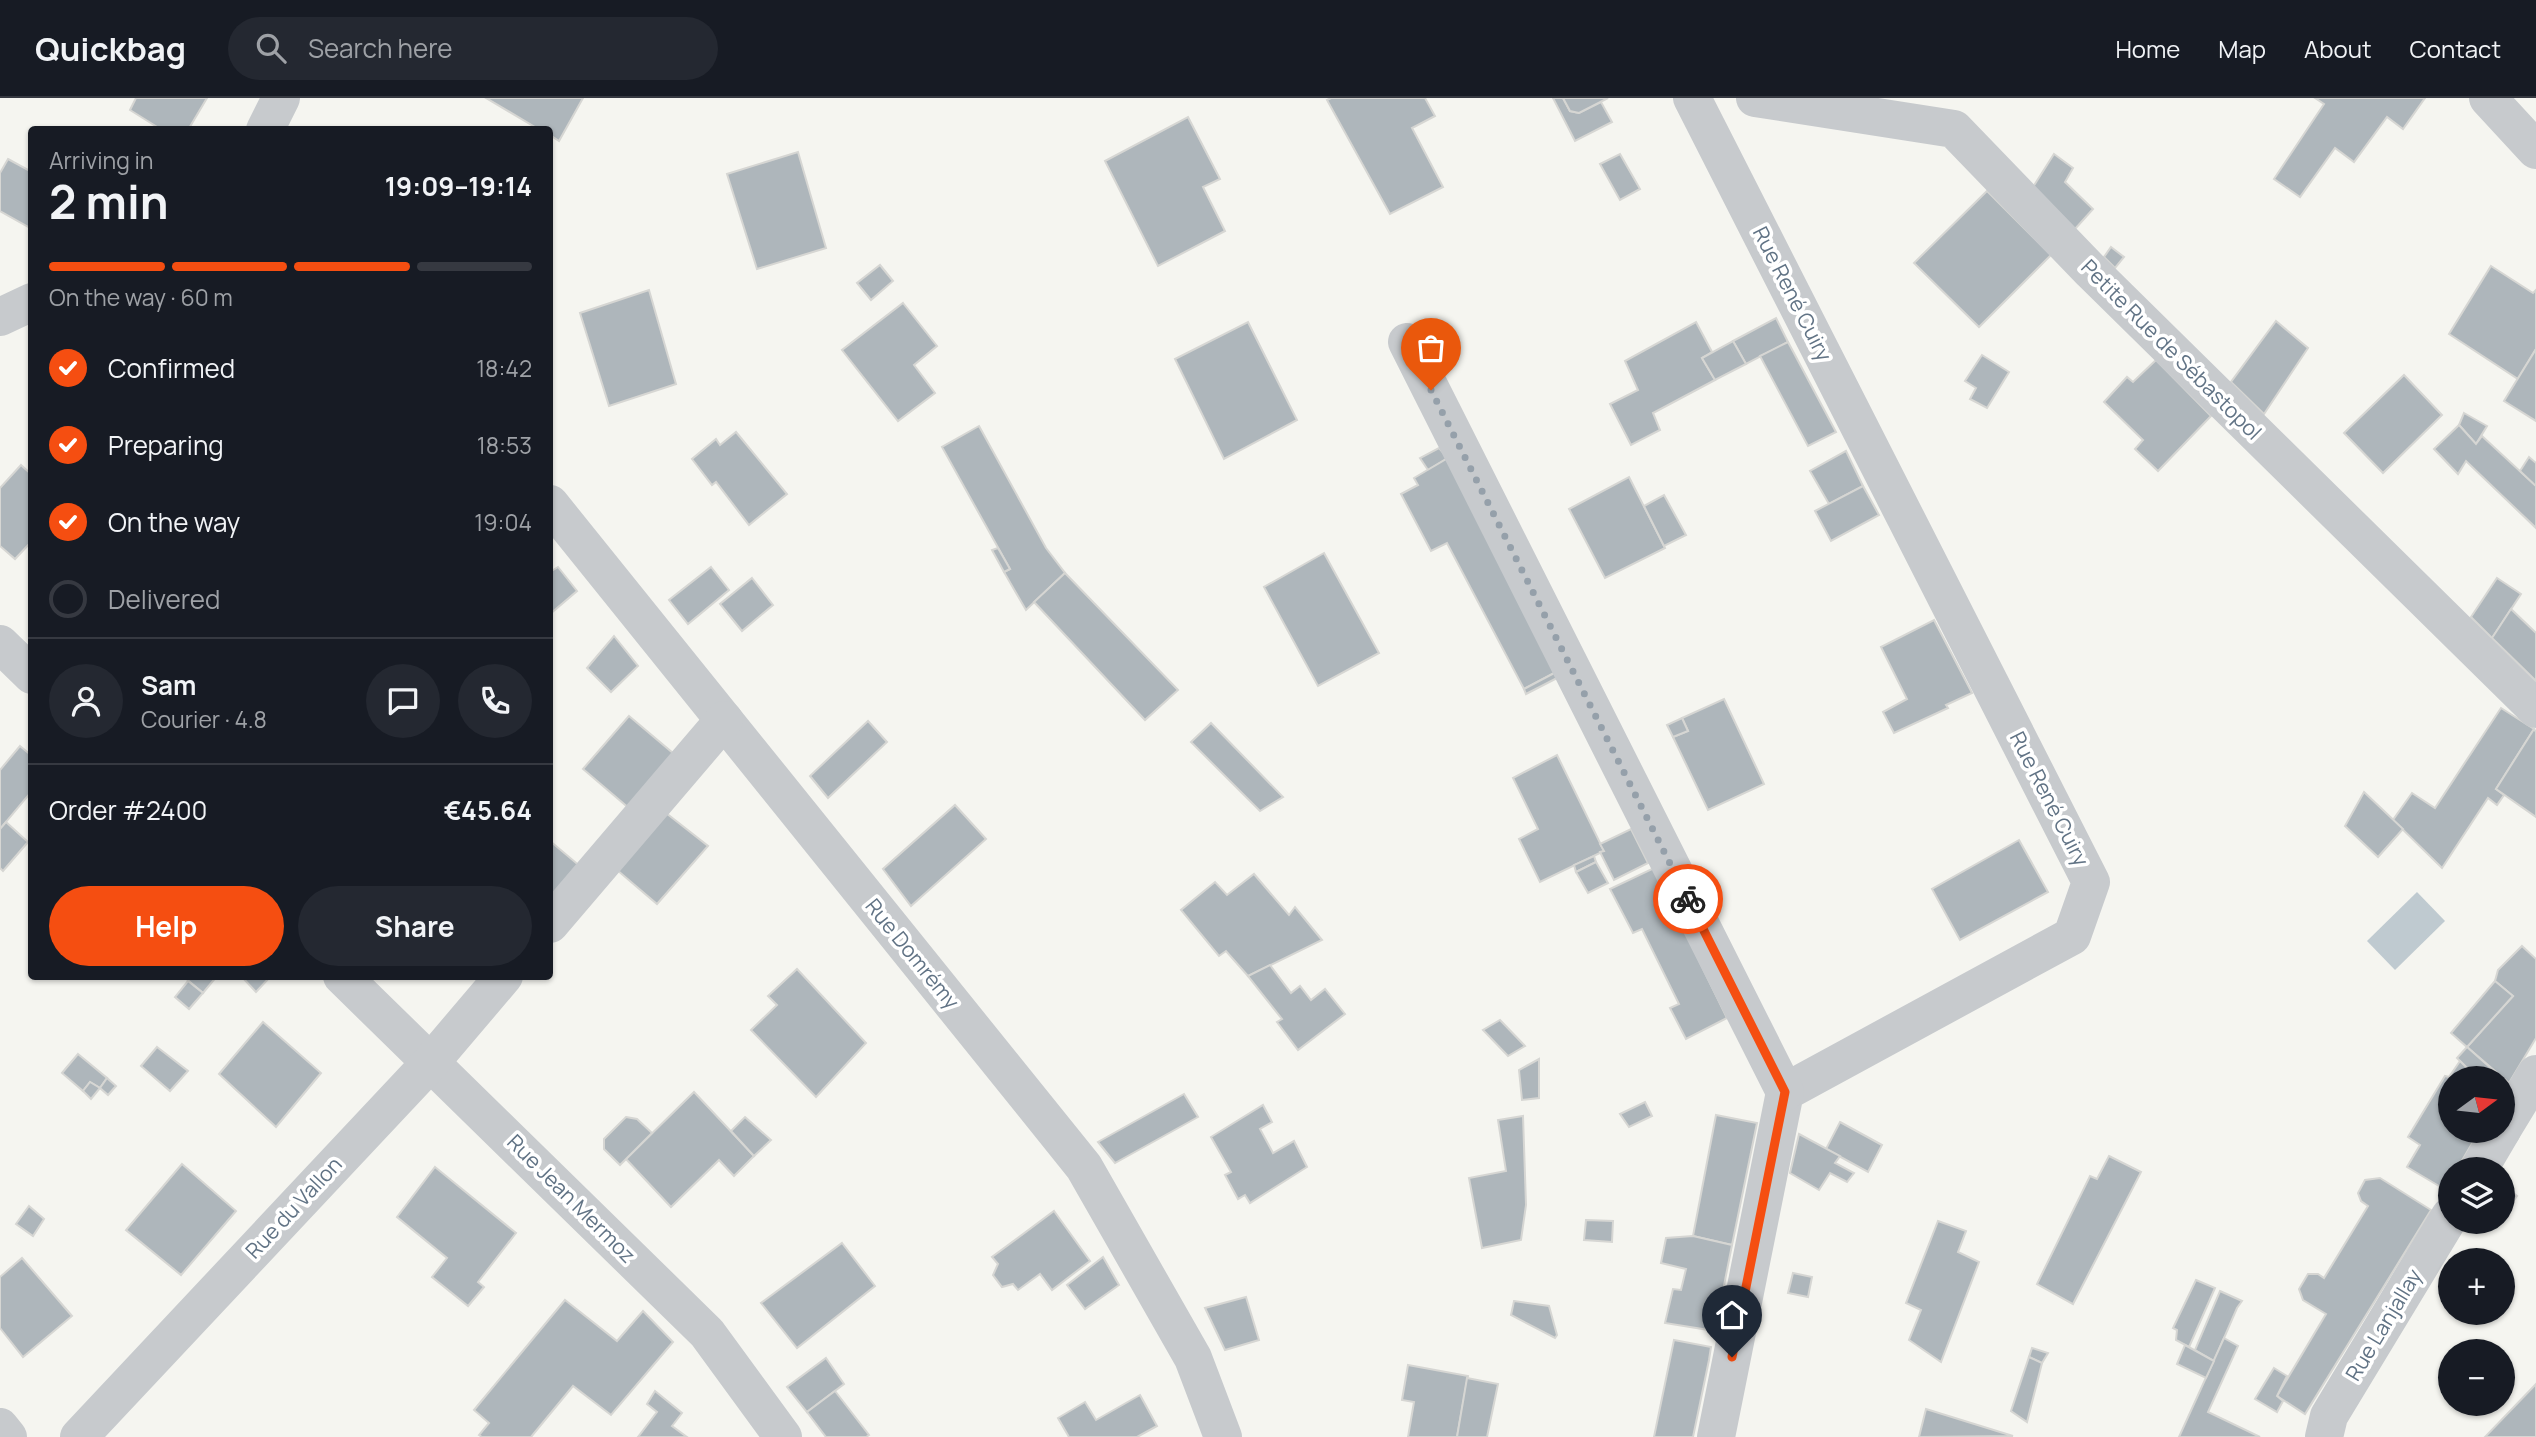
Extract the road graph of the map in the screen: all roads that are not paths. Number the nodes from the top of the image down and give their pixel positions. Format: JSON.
{"nodes":[{"id":1,"x":281,"y":98,"type":"edge"},
{"id":2,"x":1692,"y":98,"type":"edge"},
{"id":3,"x":1755,"y":98,"type":"edge"},
{"id":4,"x":2488,"y":98,"type":"edge"},
{"id":5,"x":267,"y":126,"type":"edge"},
{"id":6,"x":2536,"y":150,"type":"edge"},
{"id":7,"x":28,"y":304,"type":"edge"},
{"id":8,"x":0,"y":317,"type":"edge"},
{"id":9,"x":1407,"y":342,"type":"dead end"},
{"id":10,"x":553,"y":508,"type":"edge"},
{"id":11,"x":0,"y":644,"type":"edge"},
{"id":12,"x":28,"y":671,"type":"edge"},
{"id":13,"x":2536,"y":709,"type":"edge"},
{"id":14,"x":724,"y":720,"type":"junction"},
{"id":15,"x":553,"y":920,"type":"edge"},
{"id":16,"x":346,"y":980,"type":"edge"},
{"id":17,"x":501,"y":980,"type":"edge"},
{"id":18,"x":431,"y":1062,"type":"junction"},
{"id":19,"x":2536,"y":1074,"type":"edge"},
{"id":20,"x":1785,"y":1092,"type":"junction"},
{"id":21,"x":2515,"y":1109,"type":"edge"},
{"id":22,"x":2439,"y":1234,"type":"edge"},
{"id":23,"x":0,"y":1427,"type":"edge"},
{"id":24,"x":8,"y":1437,"type":"edge"},
{"id":25,"x":79,"y":1437,"type":"edge"},
{"id":26,"x":783,"y":1437,"type":"edge"},
{"id":27,"x":1223,"y":1437,"type":"edge"},
{"id":28,"x":1716,"y":1437,"type":"edge"},
{"id":29,"x":2324,"y":1437,"type":"edge"}],
"edges":[{"from":1,"to":5,"type":"street"},
{"from":2,"to":20,"type":"street","name":"Rue René Cuiry"},
{"from":3,"to":13,"type":"street","name":"Petite Rue de Sébastopol"},
{"from":4,"to":6,"type":"street"},
{"from":7,"to":8,"type":"street"},
{"from":9,"to":20,"type":"street"},
{"from":10,"to":14,"type":"street","name":"Rue Domrémy"},
{"from":11,"to":12,"type":"street"},
{"from":14,"to":15,"type":"street"},
{"from":14,"to":27,"type":"street","name":"Rue Domrémy"},
{"from":16,"to":18,"type":"street","name":"Rue Jean Mermoz"},
{"from":17,"to":18,"type":"street","name":"Rue du Vallon"},
{"from":18,"to":25,"type":"street","name":"Rue du Vallon"},
{"from":18,"to":26,"type":"street","name":"Rue Jean Mermoz"},
{"from":19,"to":21,"type":"street"},
{"from":20,"to":28,"type":"street"},
{"from":22,"to":29,"type":"street","name":"Rue Lanjallay"},
{"from":23,"to":24,"type":"street"}]}
